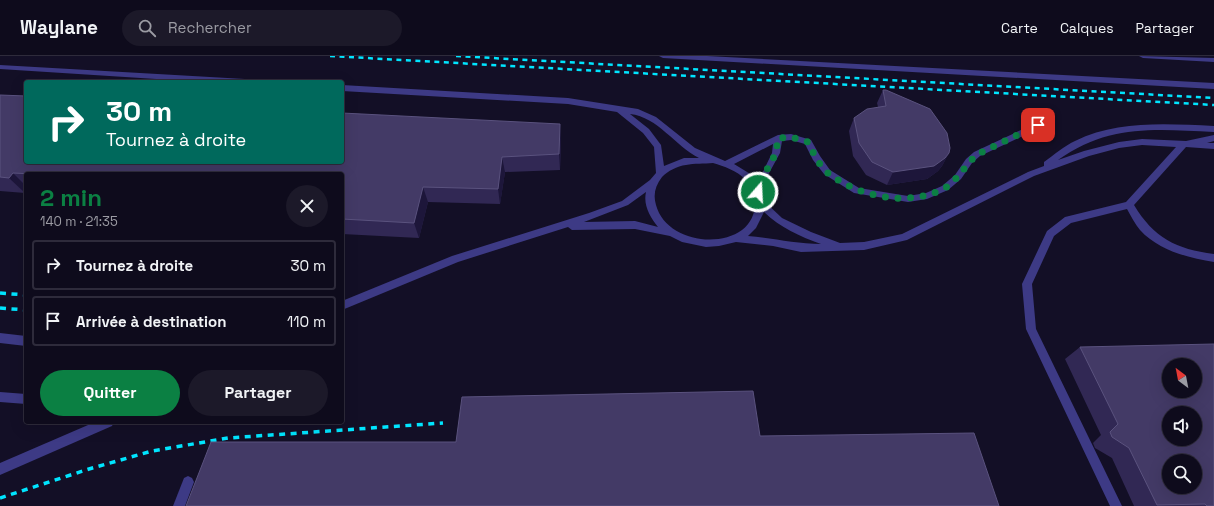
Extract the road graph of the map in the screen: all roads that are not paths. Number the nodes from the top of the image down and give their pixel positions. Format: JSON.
{"nodes":[{"id":1,"x":663,"y":56,"type":"edge"},
{"id":2,"x":1143,"y":56,"type":"edge"},
{"id":3,"x":1214,"y":60,"type":"edge"},
{"id":4,"x":0,"y":67,"type":"edge"},
{"id":5,"x":212,"y":80,"type":"edge"},
{"id":6,"x":1214,"y":86,"type":"edge"},
{"id":7,"x":344,"y":88,"type":"edge"},
{"id":8,"x":619,"y":110,"type":"junction"},
{"id":9,"x":1038,"y":125,"type":"dead end"},
{"id":10,"x":1214,"y":129,"type":"edge"},
{"id":11,"x":778,"y":138,"type":"junction"},
{"id":12,"x":1214,"y":138,"type":"edge"},
{"id":13,"x":1183,"y":145,"type":"junction"},
{"id":14,"x":1214,"y":146,"type":"edge"},
{"id":15,"x":713,"y":160,"type":"junction"},
{"id":16,"x":726,"y":164,"type":"junction"},
{"id":17,"x":660,"y":172,"type":"junction"},
{"id":18,"x":1031,"y":174,"type":"junction"},
{"id":19,"x":652,"y":182,"type":"junction"},
{"id":20,"x":758,"y":192,"type":"junction"},
{"id":21,"x":761,"y":204,"type":"junction"},
{"id":22,"x":1129,"y":205,"type":"junction"},
{"id":23,"x":556,"y":227,"type":"junction"},
{"id":24,"x":673,"y":234,"type":"junction"},
{"id":25,"x":736,"y":238,"type":"junction"},
{"id":26,"x":844,"y":248,"type":"junction"},
{"id":27,"x":1214,"y":258,"type":"edge"},
{"id":28,"x":344,"y":305,"type":"edge"},
{"id":29,"x":0,"y":338,"type":"edge"},
{"id":30,"x":24,"y":341,"type":"edge"},
{"id":31,"x":0,"y":397,"type":"edge"},
{"id":32,"x":24,"y":399,"type":"edge"},
{"id":33,"x":103,"y":424,"type":"edge"},
{"id":34,"x":0,"y":469,"type":"edge"},
{"id":35,"x":188,"y":482,"type":"dead end"},
{"id":36,"x":179,"y":506,"type":"edge"},
{"id":37,"x":1116,"y":506,"type":"edge"}],
"edges":[{"from":1,"to":6,"type":"street"},
{"from":2,"to":3,"type":"street"},
{"from":4,"to":5,"type":"street"},
{"from":7,"to":8,"type":"street"},
{"from":8,"to":15,"type":"street"},
{"from":8,"to":17,"type":"street"},
{"from":9,"to":11,"type":"street"},
{"from":10,"to":18,"type":"street"},
{"from":11,"to":16,"type":"street"},
{"from":11,"to":20,"type":"street"},
{"from":12,"to":13,"type":"street"},
{"from":13,"to":14,"type":"street"},
{"from":13,"to":18,"type":"street"},
{"from":13,"to":22,"type":"street"},
{"from":15,"to":16,"type":"street"},
{"from":15,"to":17,"type":"street"},
{"from":16,"to":20,"type":"street"},
{"from":17,"to":19,"type":"street"},
{"from":18,"to":26,"type":"street"},
{"from":19,"to":23,"type":"street"},
{"from":19,"to":24,"type":"street"},
{"from":20,"to":21,"type":"street"},
{"from":21,"to":25,"type":"street"},
{"from":21,"to":26,"type":"street"},
{"from":22,"to":27,"type":"street"},
{"from":22,"to":37,"type":"street"},
{"from":23,"to":24,"type":"street"},
{"from":23,"to":28,"type":"street"},
{"from":24,"to":25,"type":"street"},
{"from":25,"to":26,"type":"street"},
{"from":29,"to":30,"type":"street"},
{"from":31,"to":32,"type":"street"},
{"from":33,"to":34,"type":"street"},
{"from":35,"to":36,"type":"street"}]}
